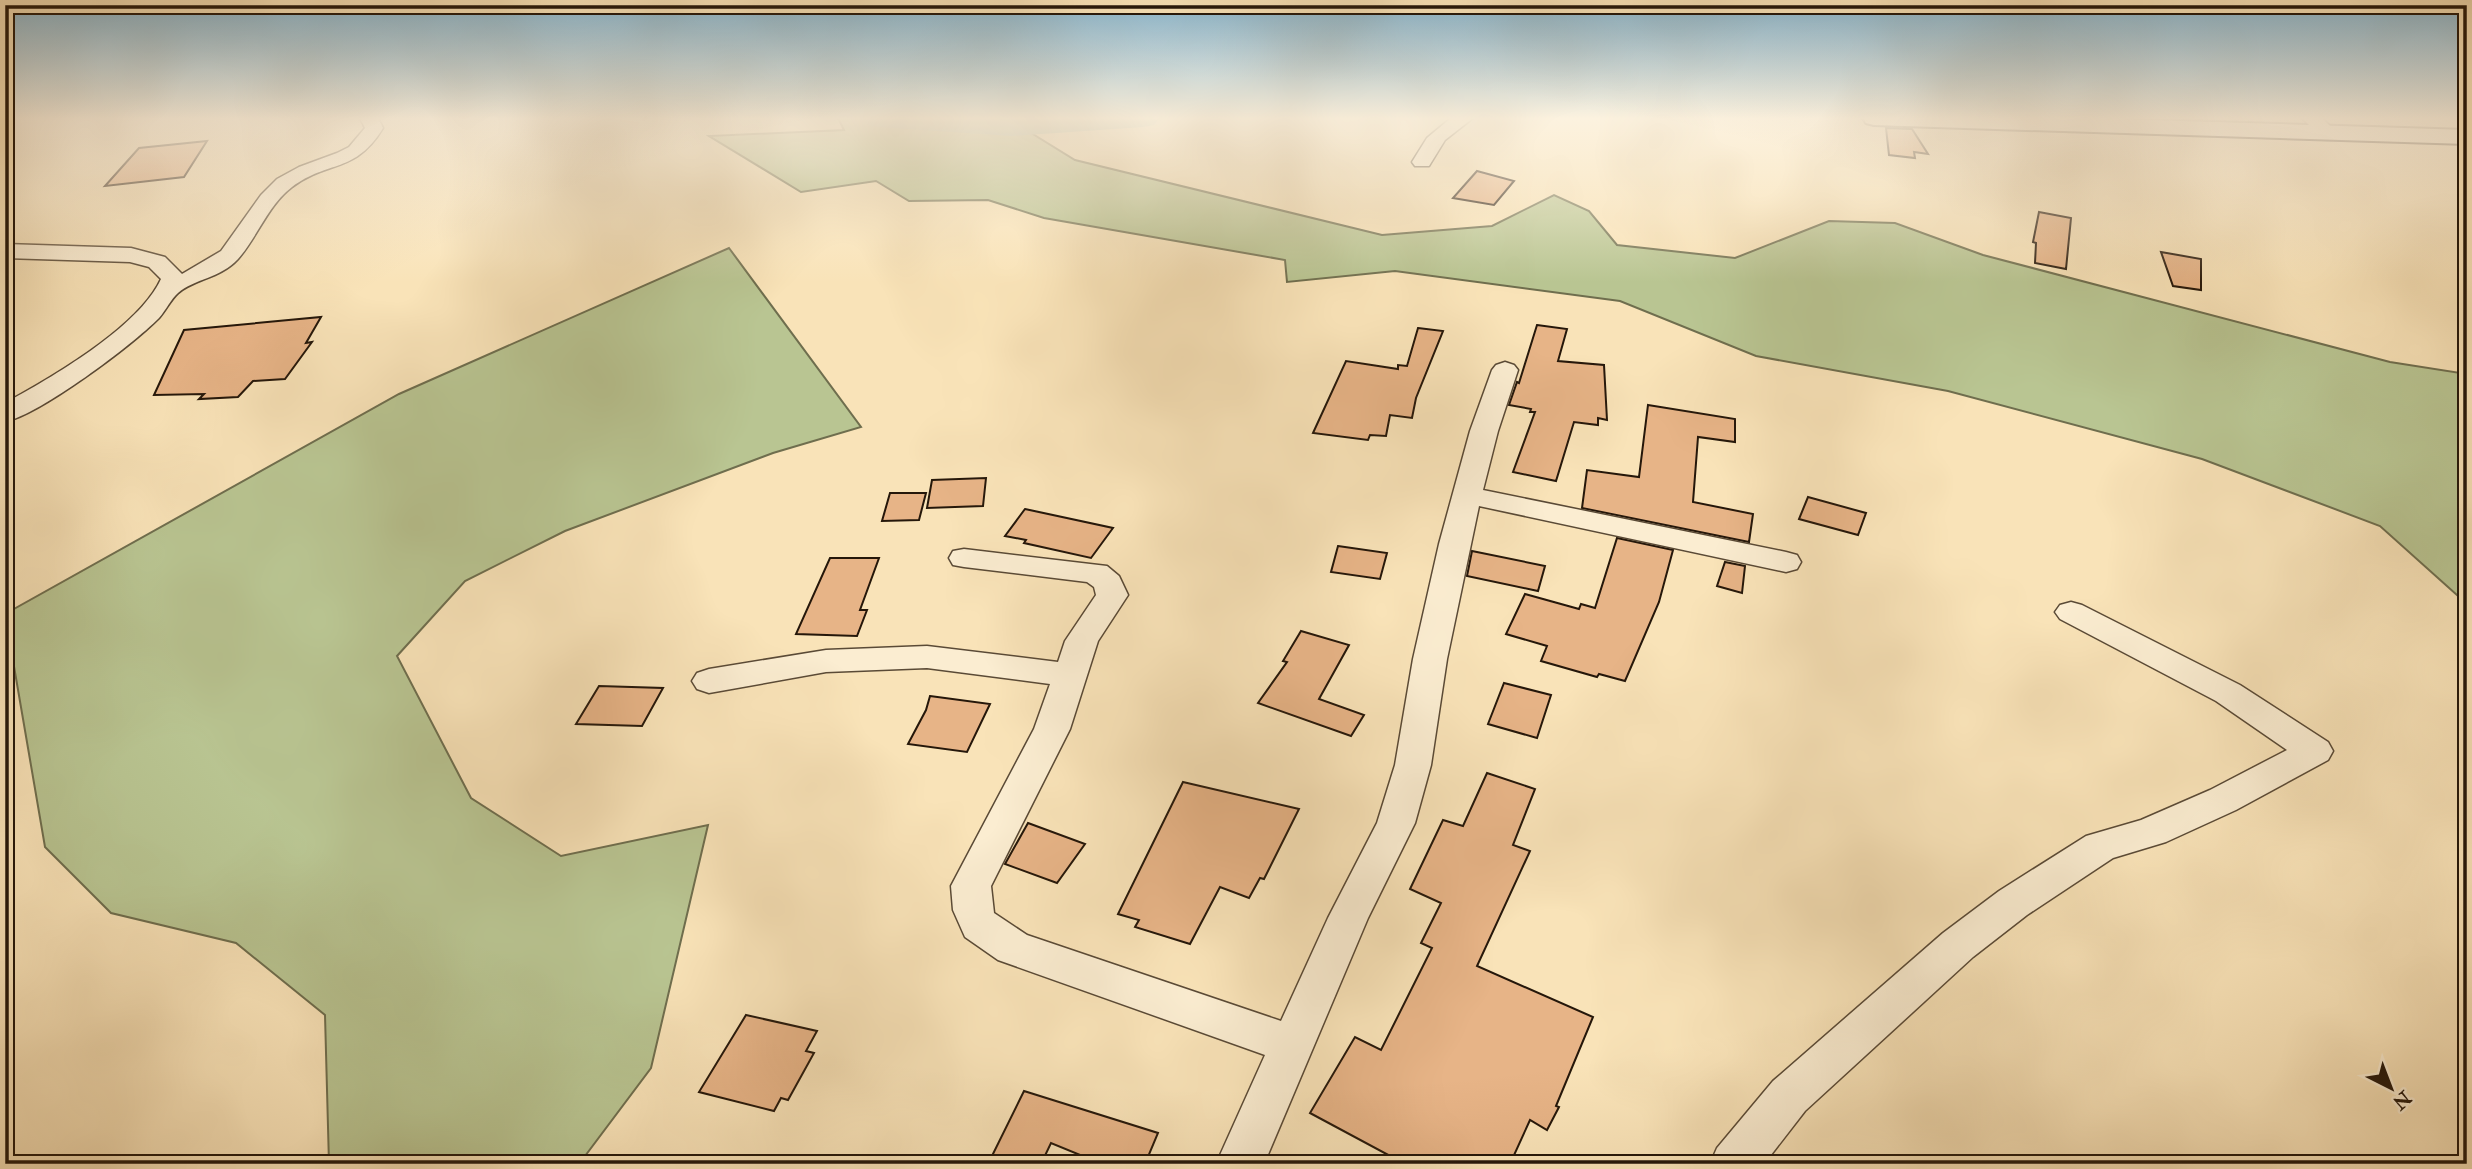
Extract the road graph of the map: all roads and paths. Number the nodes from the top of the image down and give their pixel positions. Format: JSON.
{"nodes":[{"id":1,"x":307,"y":173,"type":"edge"},
{"id":2,"x":5,"y":251,"type":"edge"},
{"id":3,"x":172,"y":287,"type":"junction"},
{"id":4,"x":1505,"y":370,"type":"dead end"},
{"id":5,"x":5,"y":414,"type":"edge"},
{"id":6,"x":1467,"y":495,"type":"junction"},
{"id":7,"x":964,"y":558,"type":"dead end"},
{"id":8,"x":1786,"y":562,"type":"dead end"},
{"id":9,"x":2071,"y":612,"type":"dead end"},
{"id":10,"x":1071,"y":675,"type":"junction"},
{"id":11,"x":709,"y":681,"type":"dead end"},
{"id":12,"x":1294,"y":1045,"type":"junction"},
{"id":13,"x":1240,"y":1164,"type":"edge"},
{"id":14,"x":1734,"y":1164,"type":"edge"}],
"edges":[{"from":1,"to":3,"type":"street"},
{"from":2,"to":3,"type":"street"},
{"from":3,"to":5,"type":"street"},
{"from":4,"to":6,"type":"street"},
{"from":6,"to":8,"type":"street"},
{"from":6,"to":12,"type":"street"},
{"from":7,"to":10,"type":"street"},
{"from":9,"to":14,"type":"street"},
{"from":10,"to":11,"type":"street"},
{"from":10,"to":12,"type":"street"},
{"from":12,"to":13,"type":"street"}]}
